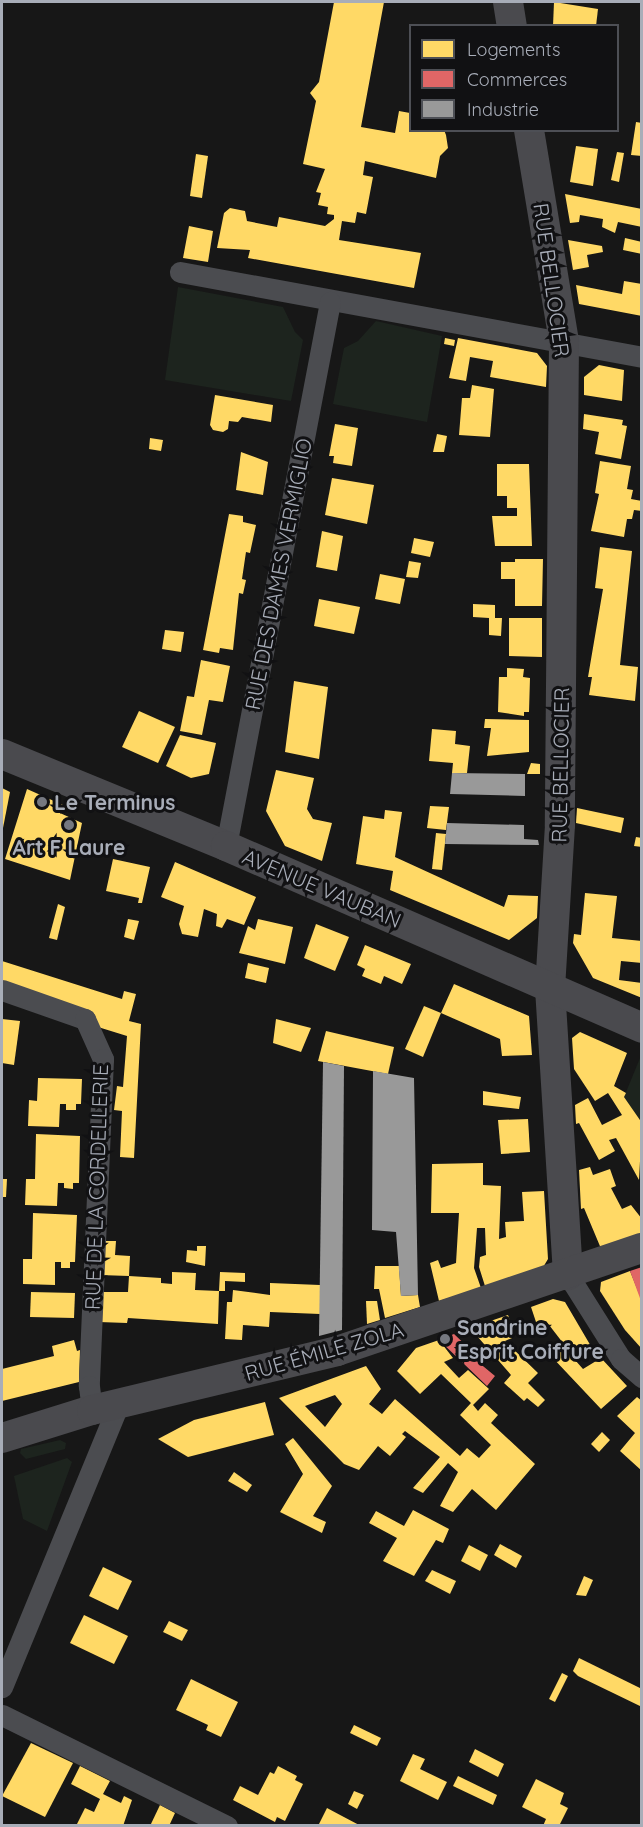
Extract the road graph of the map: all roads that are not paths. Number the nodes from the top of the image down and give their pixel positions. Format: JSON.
{"nodes":[{"id":1,"x":508,"y":2,"type":"edge"},
{"id":2,"x":512,"y":24,"type":"edge"},
{"id":3,"x":529,"y":132,"type":"edge"},
{"id":4,"x":180,"y":272,"type":"dead end"},
{"id":5,"x":330,"y":302,"type":"junction"},
{"id":6,"x":564,"y":342,"type":"junction"},
{"id":7,"x":642,"y":357,"type":"edge"},
{"id":8,"x":2,"y":754,"type":"edge"},
{"id":9,"x":226,"y":846,"type":"junction"},
{"id":10,"x":550,"y":988,"type":"junction"},
{"id":11,"x":2,"y":990,"type":"edge"},
{"id":12,"x":642,"y":1028,"type":"edge"},
{"id":13,"x":642,"y":1248,"type":"edge"},
{"id":14,"x":568,"y":1275,"type":"junction"},
{"id":15,"x":642,"y":1377,"type":"edge"},
{"id":16,"x":105,"y":1408,"type":"junction"},
{"id":17,"x":2,"y":1438,"type":"edge"},
{"id":18,"x":2,"y":1687,"type":"edge"},
{"id":19,"x":2,"y":1715,"type":"edge"},
{"id":20,"x":227,"y":1826,"type":"edge"}],
"edges":[{"from":1,"to":2,"type":"main road"},
{"from":3,"to":6,"type":"main road","name":"RUE BELLOCIER"},
{"from":4,"to":5,"type":"street"},
{"from":5,"to":6,"type":"street"},
{"from":5,"to":9,"type":"street","name":"RUE DES DAMES VERMIGLIO"},
{"from":6,"to":7,"type":"street"},
{"from":6,"to":10,"type":"main road","name":"RUE BELLOCIER"},
{"from":8,"to":9,"type":"main road","name":"AVENUE VAUBAN"},
{"from":9,"to":10,"type":"main road","name":"AVENUE VAUBAN"},
{"from":10,"to":12,"type":"main road","name":"AVENUE VAUBAN"},
{"from":10,"to":14,"type":"main road","name":"RUE BELLOCIER"},
{"from":11,"to":16,"type":"street","name":"RUE DE LA CORDELLERIE"},
{"from":13,"to":14,"type":"main road","name":"RUE ÉMILE ZOLA"},
{"from":14,"to":15,"type":"street","name":"RUE BELLOCIER"},
{"from":14,"to":16,"type":"main road","name":"RUE ÉMILE ZOLA"},
{"from":16,"to":17,"type":"main road","name":"RUE ÉMILE ZOLA"},
{"from":16,"to":18,"type":"street"},
{"from":19,"to":20,"type":"street"}]}
